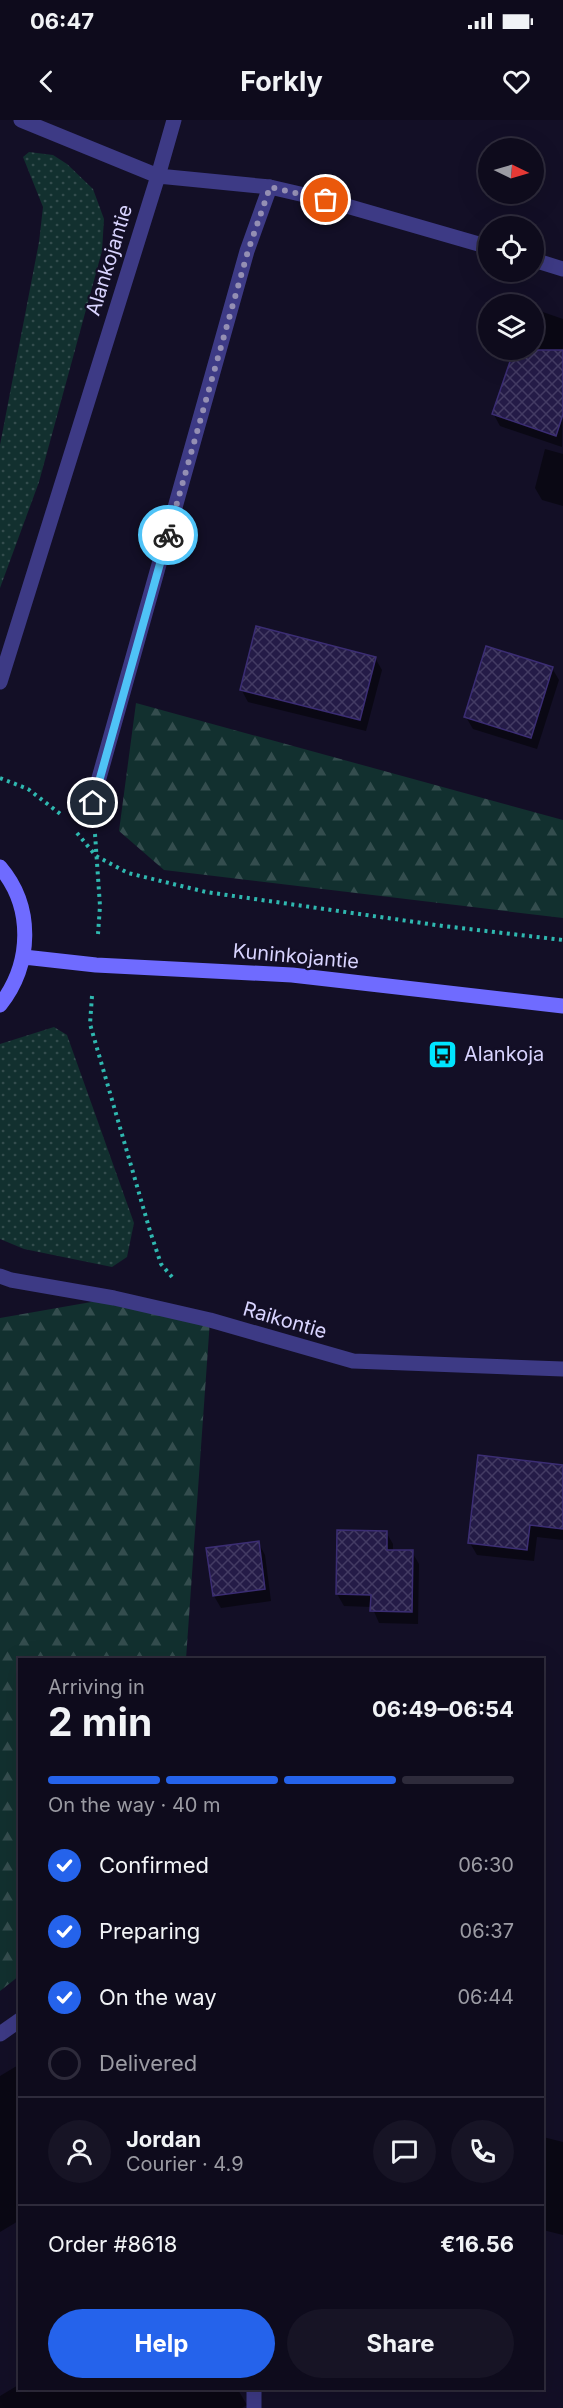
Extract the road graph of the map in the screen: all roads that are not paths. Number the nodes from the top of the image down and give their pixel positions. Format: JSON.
{"nodes":[{"id":1,"x":21,"y":120,"type":"edge"},
{"id":2,"x":174,"y":120,"type":"edge"},
{"id":3,"x":158,"y":176,"type":"junction"},
{"id":4,"x":270,"y":187,"type":"junction"},
{"id":5,"x":478,"y":244,"type":"edge"},
{"id":6,"x":544,"y":263,"type":"edge"},
{"id":7,"x":563,"y":269,"type":"edge"},
{"id":8,"x":0,"y":682,"type":"edge"},
{"id":9,"x":93,"y":803,"type":"road end"},
{"id":10,"x":0,"y":867,"type":"edge"},
{"id":11,"x":24,"y":957,"type":"junction"},
{"id":12,"x":0,"y":1005,"type":"edge"},
{"id":13,"x":563,"y":1006,"type":"edge"},
{"id":14,"x":0,"y":1276,"type":"edge"},
{"id":15,"x":563,"y":1369,"type":"edge"},
{"id":16,"x":18,"y":2021,"type":"edge"},
{"id":17,"x":0,"y":2034,"type":"edge"},
{"id":18,"x":254,"y":2390,"type":"edge"},
{"id":19,"x":254,"y":2408,"type":"edge"}],
"edges":[{"from":1,"to":3,"type":"street"},
{"from":2,"to":3,"type":"street","name":"Alankojantie"},
{"from":3,"to":4,"type":"street"},
{"from":3,"to":8,"type":"street","name":"Alankojantie"},
{"from":4,"to":5,"type":"street"},
{"from":4,"to":9,"type":"street"},
{"from":6,"to":7,"type":"street"},
{"from":10,"to":11,"type":"main road"},
{"from":11,"to":12,"type":"main road"},
{"from":11,"to":13,"type":"main road","name":"Kuninkojantie"},
{"from":14,"to":15,"type":"street","name":"Raikontie"},
{"from":16,"to":17,"type":"street"},
{"from":18,"to":19,"type":"street"}]}
